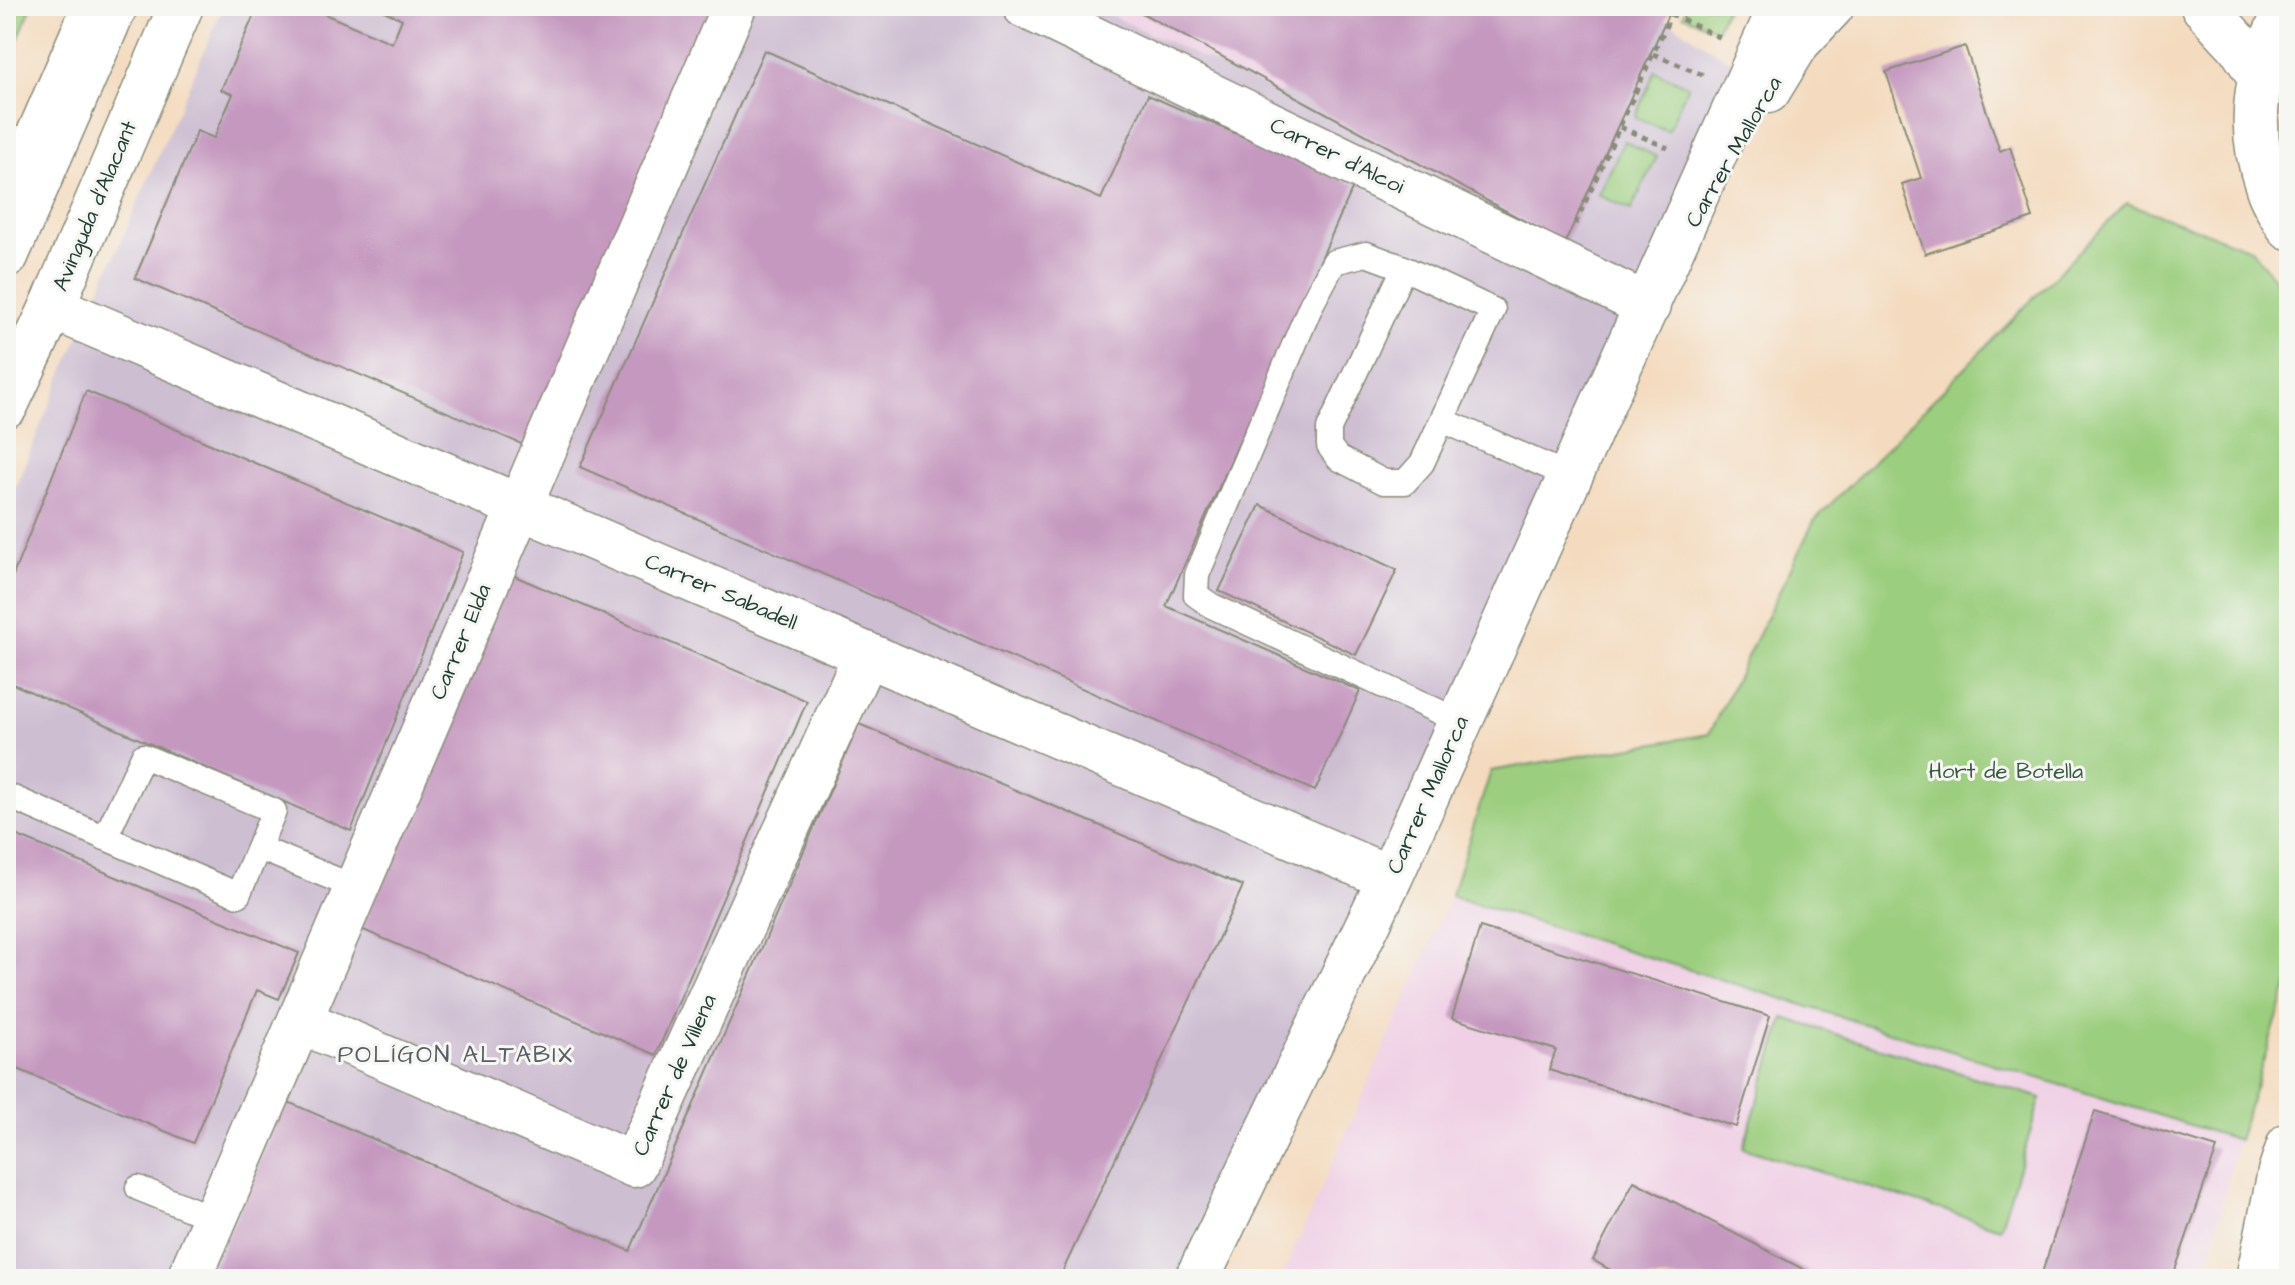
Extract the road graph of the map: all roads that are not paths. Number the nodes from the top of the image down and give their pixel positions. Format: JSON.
{"nodes":[{"id":1,"x":84,"y":6,"type":"edge"},
{"id":2,"x":115,"y":6,"type":"edge"},
{"id":3,"x":181,"y":6,"type":"edge"},
{"id":4,"x":734,"y":6,"type":"edge"},
{"id":5,"x":1025,"y":6,"type":"edge"},
{"id":6,"x":1781,"y":6,"type":"edge"},
{"id":7,"x":1832,"y":6,"type":"edge"},
{"id":8,"x":2203,"y":6,"type":"edge"},
{"id":9,"x":2289,"y":7,"type":"edge"},
{"id":10,"x":2259,"y":75,"type":"junction"},
{"id":11,"x":6,"y":185,"type":"edge"},
{"id":12,"x":2289,"y":227,"type":"edge"},
{"id":13,"x":6,"y":256,"type":"edge"},
{"id":14,"x":1404,"y":268,"type":"junction"},
{"id":15,"x":1648,"y":306,"type":"junction"},
{"id":16,"x":52,"y":307,"type":"junction"},
{"id":17,"x":6,"y":405,"type":"edge"},
{"id":18,"x":1442,"y":420,"type":"junction"},
{"id":19,"x":1572,"y":477,"type":"junction"},
{"id":20,"x":519,"y":506,"type":"junction"},
{"id":21,"x":866,"y":654,"type":"junction"},
{"id":22,"x":1461,"y":722,"type":"junction"},
{"id":23,"x":6,"y":795,"type":"edge"},
{"id":24,"x":105,"y":838,"type":"junction"},
{"id":25,"x":259,"y":848,"type":"junction"},
{"id":26,"x":1390,"y":878,"type":"junction"},
{"id":27,"x":357,"y":888,"type":"junction"},
{"id":28,"x":300,"y":1021,"type":"junction"},
{"id":29,"x":2289,"y":1145,"type":"edge"},
{"id":30,"x":138,"y":1188,"type":"dead end"},
{"id":31,"x":215,"y":1219,"type":"junction"},
{"id":32,"x":189,"y":1279,"type":"edge"},
{"id":33,"x":1197,"y":1279,"type":"edge"},
{"id":34,"x":2258,"y":1279,"type":"edge"}],
"edges":[{"from":1,"to":11,"type":"lane"},
{"from":2,"to":13,"type":"street"},
{"from":3,"to":16,"type":"street","name":"Avinguda d'Alacant"},
{"from":4,"to":20,"type":"street","name":"Carrer Elda"},
{"from":5,"to":15,"type":"street","name":"Carrer d'Alcoi"},
{"from":6,"to":15,"type":"street","name":"Carrer Mallorca"},
{"from":7,"to":15,"type":"street","name":"Carrer Mallorca"},
{"from":8,"to":10,"type":"street"},
{"from":9,"to":10,"type":"street"},
{"from":10,"to":12,"type":"street"},
{"from":14,"to":18,"type":"lane"},
{"from":14,"to":18,"type":"lane"},
{"from":14,"to":22,"type":"lane"},
{"from":15,"to":19,"type":"street","name":"Carrer Mallorca"},
{"from":16,"to":17,"type":"street","name":"Avinguda d'Alacant"},
{"from":16,"to":20,"type":"street","name":"Carrer Sabadell"},
{"from":18,"to":19,"type":"lane"},
{"from":19,"to":22,"type":"street","name":"Carrer Mallorca"},
{"from":20,"to":21,"type":"street","name":"Carrer Sabadell"},
{"from":20,"to":27,"type":"street","name":"Carrer Elda"},
{"from":21,"to":26,"type":"street","name":"Carrer Sabadell"},
{"from":21,"to":28,"type":"street","name":"Carrer de Villena"},
{"from":22,"to":26,"type":"street","name":"Carrer Mallorca"},
{"from":23,"to":24,"type":"lane"},
{"from":24,"to":25,"type":"lane"},
{"from":24,"to":25,"type":"lane"},
{"from":25,"to":27,"type":"lane"},
{"from":26,"to":33,"type":"street","name":"Carrer Mallorca"},
{"from":27,"to":28,"type":"street","name":"Carrer Elda"},
{"from":28,"to":31,"type":"street","name":"Carrer Elda"},
{"from":29,"to":34,"type":"street"},
{"from":30,"to":31,"type":"lane"},
{"from":31,"to":32,"type":"street","name":"Carrer Elda"}]}
